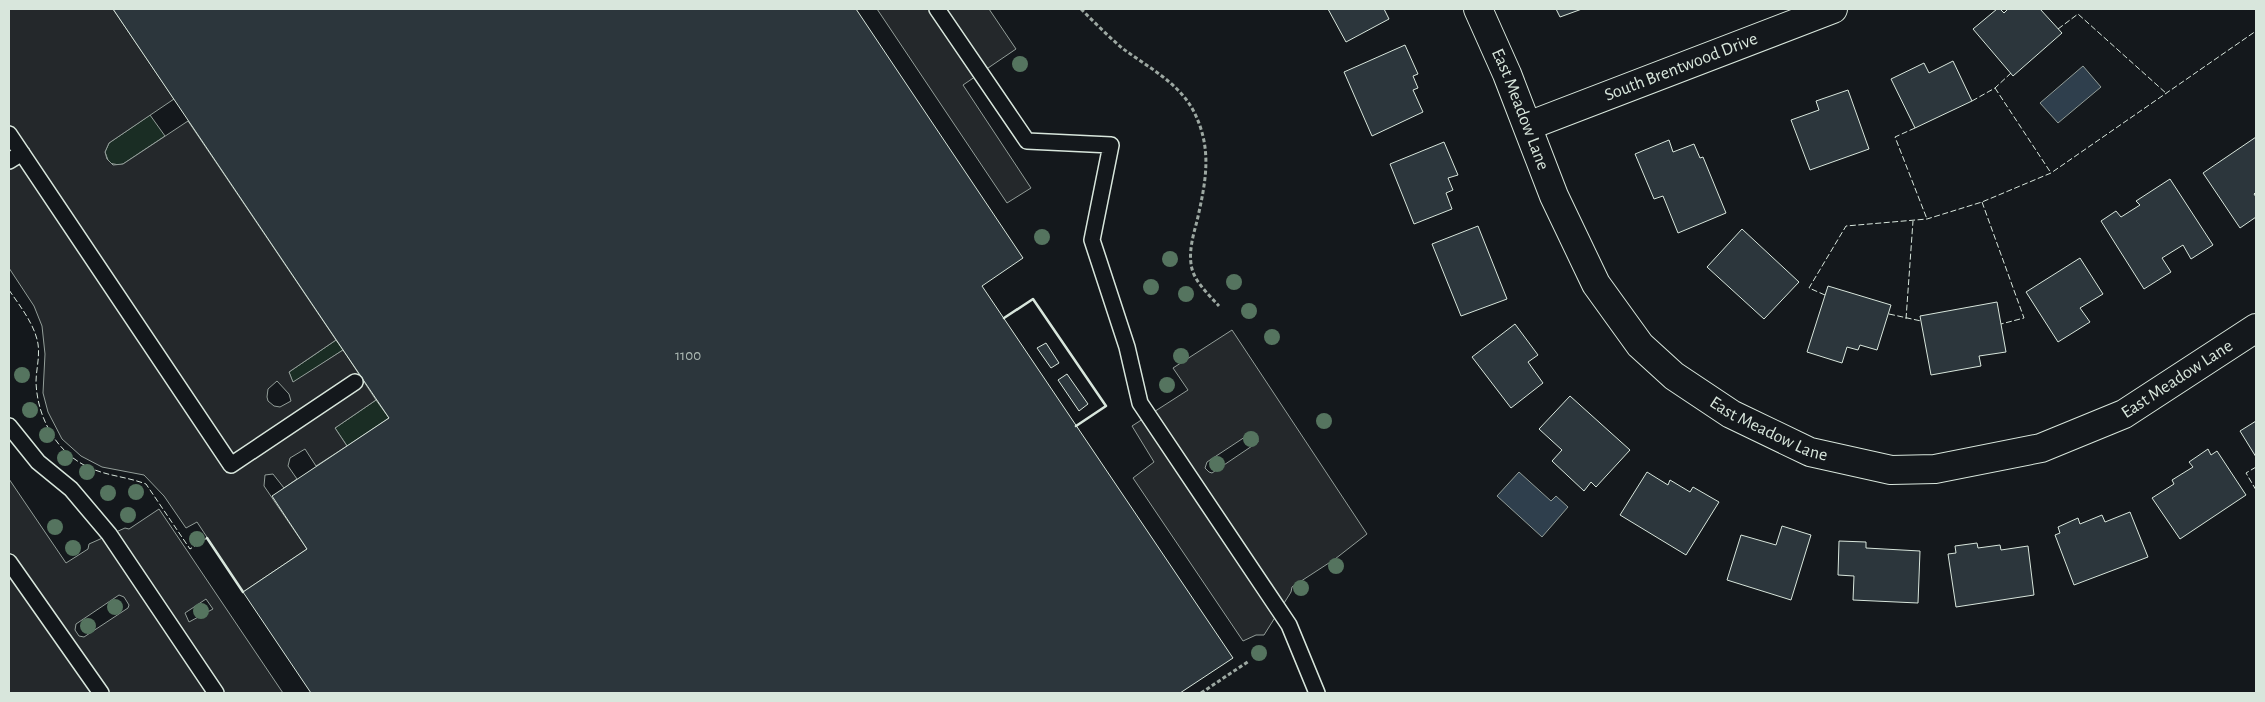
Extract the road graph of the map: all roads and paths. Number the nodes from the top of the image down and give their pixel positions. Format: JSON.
{"nodes":[{"id":1,"x":937,"y":9,"type":"edge"},
{"id":2,"x":1081,"y":9,"type":"edge"},
{"id":3,"x":1478,"y":9,"type":"edge"},
{"id":4,"x":1834,"y":9,"type":"edge"},
{"id":5,"x":1528,"y":126,"type":"junction"},
{"id":6,"x":9,"y":134,"type":"edge"},
{"id":7,"x":22,"y":153,"type":"junction"},
{"id":8,"x":9,"y":161,"type":"edge"},
{"id":9,"x":1219,"y":306,"type":"dead end"},
{"id":10,"x":2256,"y":328,"type":"edge"},
{"id":11,"x":355,"y":382,"type":"dead end"},
{"id":12,"x":9,"y":426,"type":"edge"},
{"id":13,"x":9,"y":562,"type":"edge"},
{"id":14,"x":1249,"y":661,"type":"dead end"},
{"id":15,"x":101,"y":693,"type":"edge"},
{"id":16,"x":216,"y":693,"type":"edge"},
{"id":17,"x":1201,"y":693,"type":"edge"},
{"id":18,"x":1317,"y":693,"type":"edge"}],
"edges":[{"from":1,"to":18,"type":"lane"},
{"from":2,"to":9,"type":"path"},
{"from":3,"to":5,"type":"street","name":"East Meadow Lane"},
{"from":4,"to":5,"type":"street","name":"South Brentwood Drive"},
{"from":5,"to":10,"type":"street","name":"East Meadow Lane"},
{"from":6,"to":7,"type":"lane"},
{"from":7,"to":8,"type":"lane"},
{"from":7,"to":11,"type":"lane"},
{"from":12,"to":16,"type":"lane"},
{"from":13,"to":15,"type":"lane"},
{"from":14,"to":17,"type":"path"}]}
